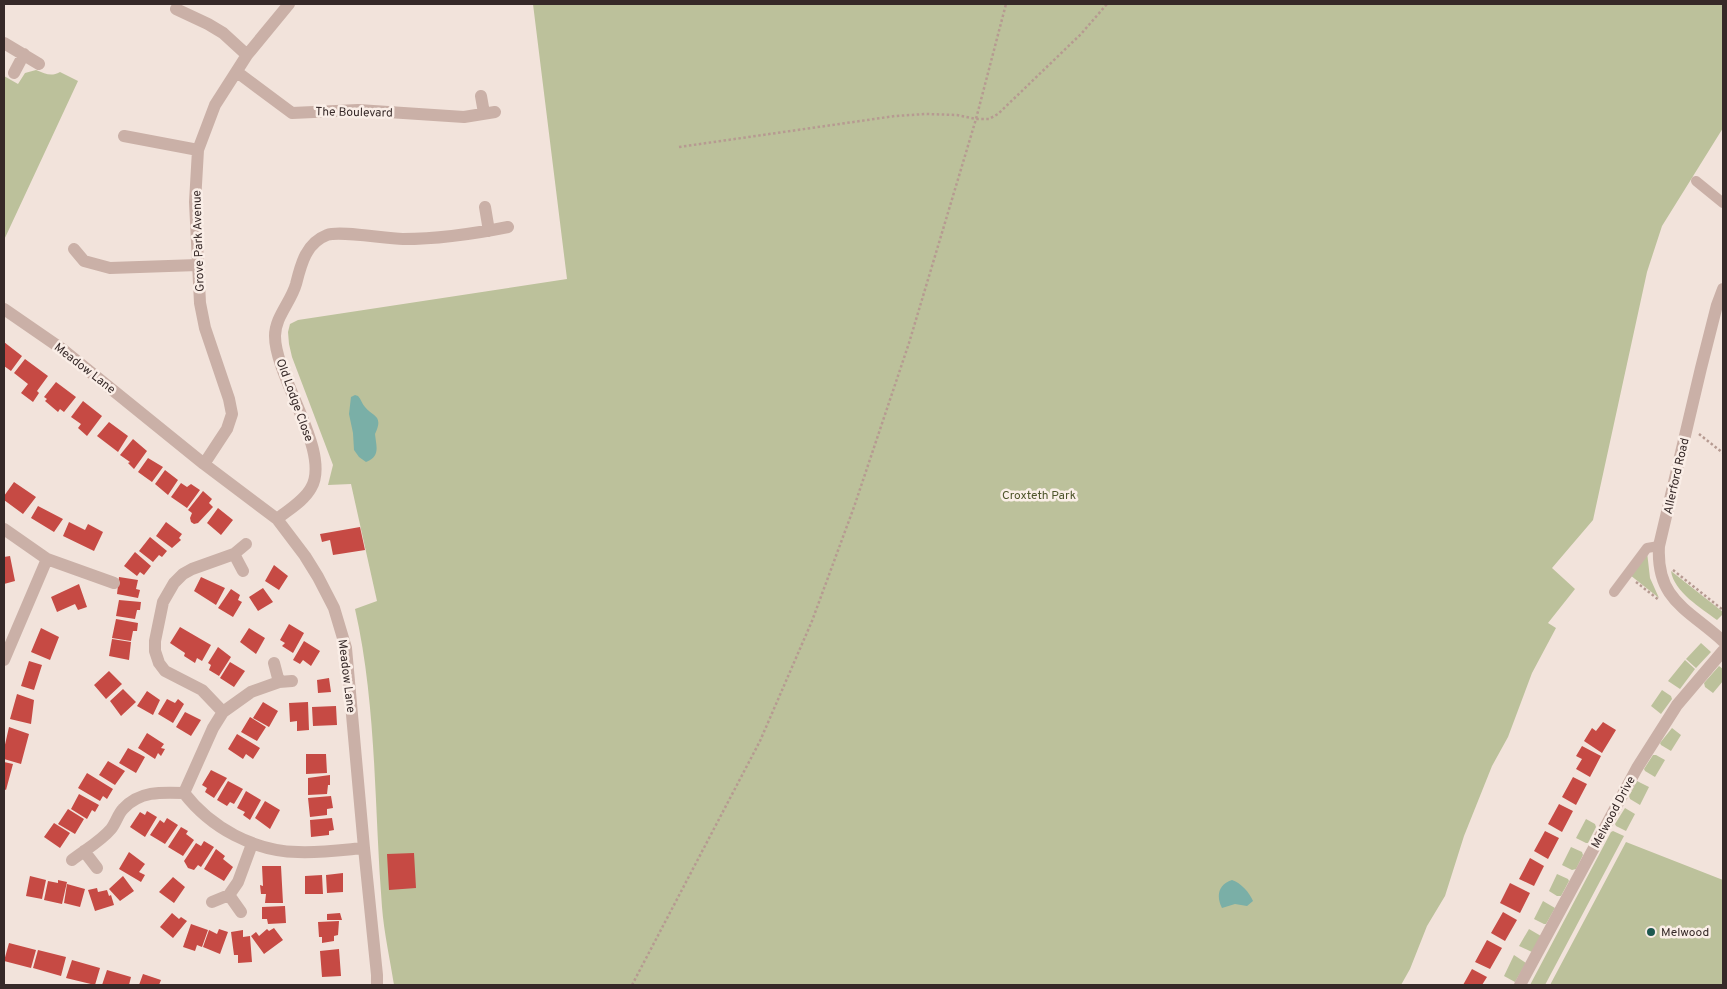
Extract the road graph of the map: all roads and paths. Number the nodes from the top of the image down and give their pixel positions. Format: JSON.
{"nodes":[{"id":1,"x":289,"y":4,"type":"edge"},
{"id":2,"x":1006,"y":4,"type":"edge"},
{"id":3,"x":1107,"y":4,"type":"edge"},
{"id":4,"x":176,"y":9,"type":"dead end"},
{"id":5,"x":4,"y":43,"type":"edge"},
{"id":6,"x":24,"y":54,"type":"junction"},
{"id":7,"x":247,"y":55,"type":"junction"},
{"id":8,"x":39,"y":64,"type":"dead end"},
{"id":9,"x":237,"y":72,"type":"junction"},
{"id":10,"x":14,"y":73,"type":"dead end"},
{"id":11,"x":481,"y":96,"type":"dead end"},
{"id":12,"x":976,"y":119,"type":"junction"},
{"id":13,"x":124,"y":136,"type":"dead end"},
{"id":14,"x":679,"y":147,"type":"dead end"},
{"id":15,"x":198,"y":150,"type":"junction"},
{"id":16,"x":1696,"y":182,"type":"dead end"},
{"id":17,"x":1723,"y":202,"type":"edge"},
{"id":18,"x":485,"y":207,"type":"dead end"},
{"id":19,"x":508,"y":227,"type":"dead end"},
{"id":20,"x":489,"y":231,"type":"junction"},
{"id":21,"x":74,"y":249,"type":"dead end"},
{"id":22,"x":198,"y":265,"type":"junction"},
{"id":23,"x":1723,"y":289,"type":"edge"},
{"id":24,"x":4,"y":309,"type":"edge"},
{"id":25,"x":1688,"y":426,"type":"junction"},
{"id":26,"x":1723,"y":453,"type":"edge"},
{"id":27,"x":204,"y":464,"type":"junction"},
{"id":28,"x":277,"y":519,"type":"junction"},
{"id":29,"x":4,"y":529,"type":"edge"},
{"id":30,"x":246,"y":544,"type":"dead end"},
{"id":31,"x":1659,"y":552,"type":"junction"},
{"id":32,"x":234,"y":554,"type":"junction"},
{"id":33,"x":47,"y":559,"type":"junction"},
{"id":34,"x":243,"y":571,"type":"dead end"},
{"id":35,"x":1627,"y":575,"type":"junction"},
{"id":36,"x":114,"y":583,"type":"dead end"},
{"id":37,"x":1614,"y":592,"type":"dead end"},
{"id":38,"x":1672,"y":596,"type":"junction"},
{"id":39,"x":1723,"y":610,"type":"edge"},
{"id":40,"x":1723,"y":641,"type":"edge"},
{"id":41,"x":1723,"y":651,"type":"edge"},
{"id":42,"x":4,"y":660,"type":"edge"},
{"id":43,"x":274,"y":662,"type":"dead end"},
{"id":44,"x":292,"y":681,"type":"dead end"},
{"id":45,"x":278,"y":682,"type":"junction"},
{"id":46,"x":223,"y":712,"type":"junction"},
{"id":47,"x":184,"y":793,"type":"junction"},
{"id":48,"x":252,"y":844,"type":"junction"},
{"id":49,"x":364,"y":848,"type":"junction"},
{"id":50,"x":84,"y":851,"type":"junction"},
{"id":51,"x":72,"y":860,"type":"dead end"},
{"id":52,"x":97,"y":868,"type":"dead end"},
{"id":53,"x":229,"y":895,"type":"junction"},
{"id":54,"x":212,"y":902,"type":"dead end"},
{"id":55,"x":241,"y":912,"type":"dead end"},
{"id":56,"x":377,"y":985,"type":"edge"},
{"id":57,"x":632,"y":985,"type":"edge"},
{"id":58,"x":1520,"y":985,"type":"edge"}],
"edges":[{"from":1,"to":7,"type":"street","name":"Grove Park Avenue"},
{"from":2,"to":12,"type":"path"},
{"from":3,"to":12,"type":"path"},
{"from":4,"to":7,"type":"street"},
{"from":5,"to":6,"type":"street"},
{"from":6,"to":8,"type":"street"},
{"from":6,"to":10,"type":"street"},
{"from":7,"to":9,"type":"street","name":"Grove Park Avenue"},
{"from":9,"to":11,"type":"street","name":"The Boulevard"},
{"from":9,"to":15,"type":"street","name":"Grove Park Avenue"},
{"from":12,"to":14,"type":"path"},
{"from":12,"to":57,"type":"path"},
{"from":13,"to":15,"type":"street"},
{"from":15,"to":22,"type":"street","name":"Grove Park Avenue"},
{"from":16,"to":17,"type":"street"},
{"from":18,"to":20,"type":"street"},
{"from":19,"to":20,"type":"street","name":"Old Lodge Close"},
{"from":20,"to":28,"type":"street","name":"Old Lodge Close"},
{"from":21,"to":22,"type":"street"},
{"from":22,"to":27,"type":"street","name":"Grove Park Avenue"},
{"from":23,"to":25,"type":"street","name":"Allerford Road"},
{"from":24,"to":27,"type":"street","name":"Meadow Lane"},
{"from":25,"to":26,"type":"path"},
{"from":25,"to":31,"type":"street","name":"Allerford Road"},
{"from":27,"to":28,"type":"street","name":"Meadow Lane"},
{"from":28,"to":49,"type":"street","name":"Meadow Lane"},
{"from":29,"to":33,"type":"street"},
{"from":30,"to":32,"type":"street"},
{"from":31,"to":35,"type":"street"},
{"from":31,"to":38,"type":"street","name":"Allerford Road"},
{"from":31,"to":39,"type":"path"},
{"from":32,"to":34,"type":"street"},
{"from":32,"to":46,"type":"street"},
{"from":33,"to":36,"type":"street"},
{"from":33,"to":42,"type":"street"},
{"from":35,"to":37,"type":"street"},
{"from":35,"to":38,"type":"path"},
{"from":38,"to":40,"type":"street","name":"Allerford Road"},
{"from":41,"to":58,"type":"street","name":"Melwood Drive"},
{"from":43,"to":45,"type":"street"},
{"from":44,"to":45,"type":"street"},
{"from":45,"to":46,"type":"street"},
{"from":46,"to":47,"type":"street"},
{"from":47,"to":48,"type":"street"},
{"from":47,"to":50,"type":"street"},
{"from":48,"to":49,"type":"street"},
{"from":48,"to":53,"type":"street"},
{"from":49,"to":56,"type":"street","name":"Meadow Lane"},
{"from":50,"to":51,"type":"street"},
{"from":50,"to":52,"type":"street"},
{"from":53,"to":54,"type":"street"},
{"from":53,"to":55,"type":"street"}]}
